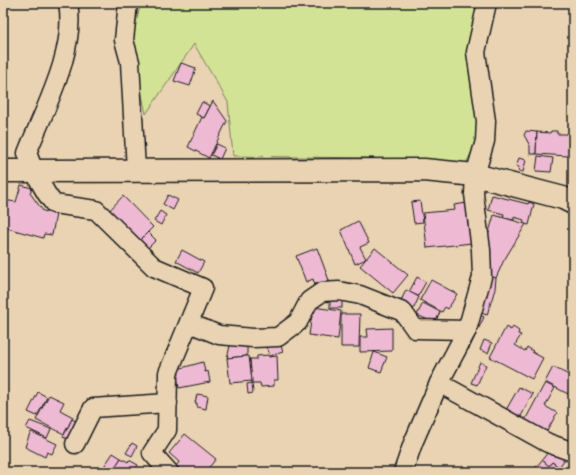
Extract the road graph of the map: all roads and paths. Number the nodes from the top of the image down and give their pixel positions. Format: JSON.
{"nodes":[{"id":1,"x":68,"y":3,"type":"edge"},
{"id":2,"x":128,"y":3,"type":"edge"},
{"id":3,"x":486,"y":3,"type":"edge"},
{"id":4,"x":34,"y":170,"type":"junction"},
{"id":5,"x":136,"y":170,"type":"junction"},
{"id":6,"x":3,"y":171,"type":"edge"},
{"id":7,"x":475,"y":175,"type":"junction"},
{"id":8,"x":573,"y":203,"type":"edge"},
{"id":9,"x":189,"y":323,"type":"junction"},
{"id":10,"x":467,"y":330,"type":"junction"},
{"id":11,"x":439,"y":383,"type":"junction"},
{"id":12,"x":168,"y":403,"type":"junction"},
{"id":13,"x":75,"y":444,"type":"dead end"},
{"id":14,"x":573,"y":452,"type":"edge"},
{"id":15,"x":169,"y":472,"type":"edge"},
{"id":16,"x":403,"y":472,"type":"edge"}],
"edges":[{"from":1,"to":4,"type":"street"},
{"from":2,"to":5,"type":"street"},
{"from":3,"to":7,"type":"street"},
{"from":4,"to":5,"type":"street"},
{"from":4,"to":6,"type":"street"},
{"from":4,"to":9,"type":"street"},
{"from":5,"to":7,"type":"street"},
{"from":7,"to":8,"type":"street"},
{"from":7,"to":10,"type":"street"},
{"from":9,"to":10,"type":"street"},
{"from":9,"to":12,"type":"street"},
{"from":10,"to":11,"type":"street"},
{"from":11,"to":14,"type":"street"},
{"from":11,"to":16,"type":"street"},
{"from":12,"to":13,"type":"street"},
{"from":12,"to":15,"type":"street"}]}
